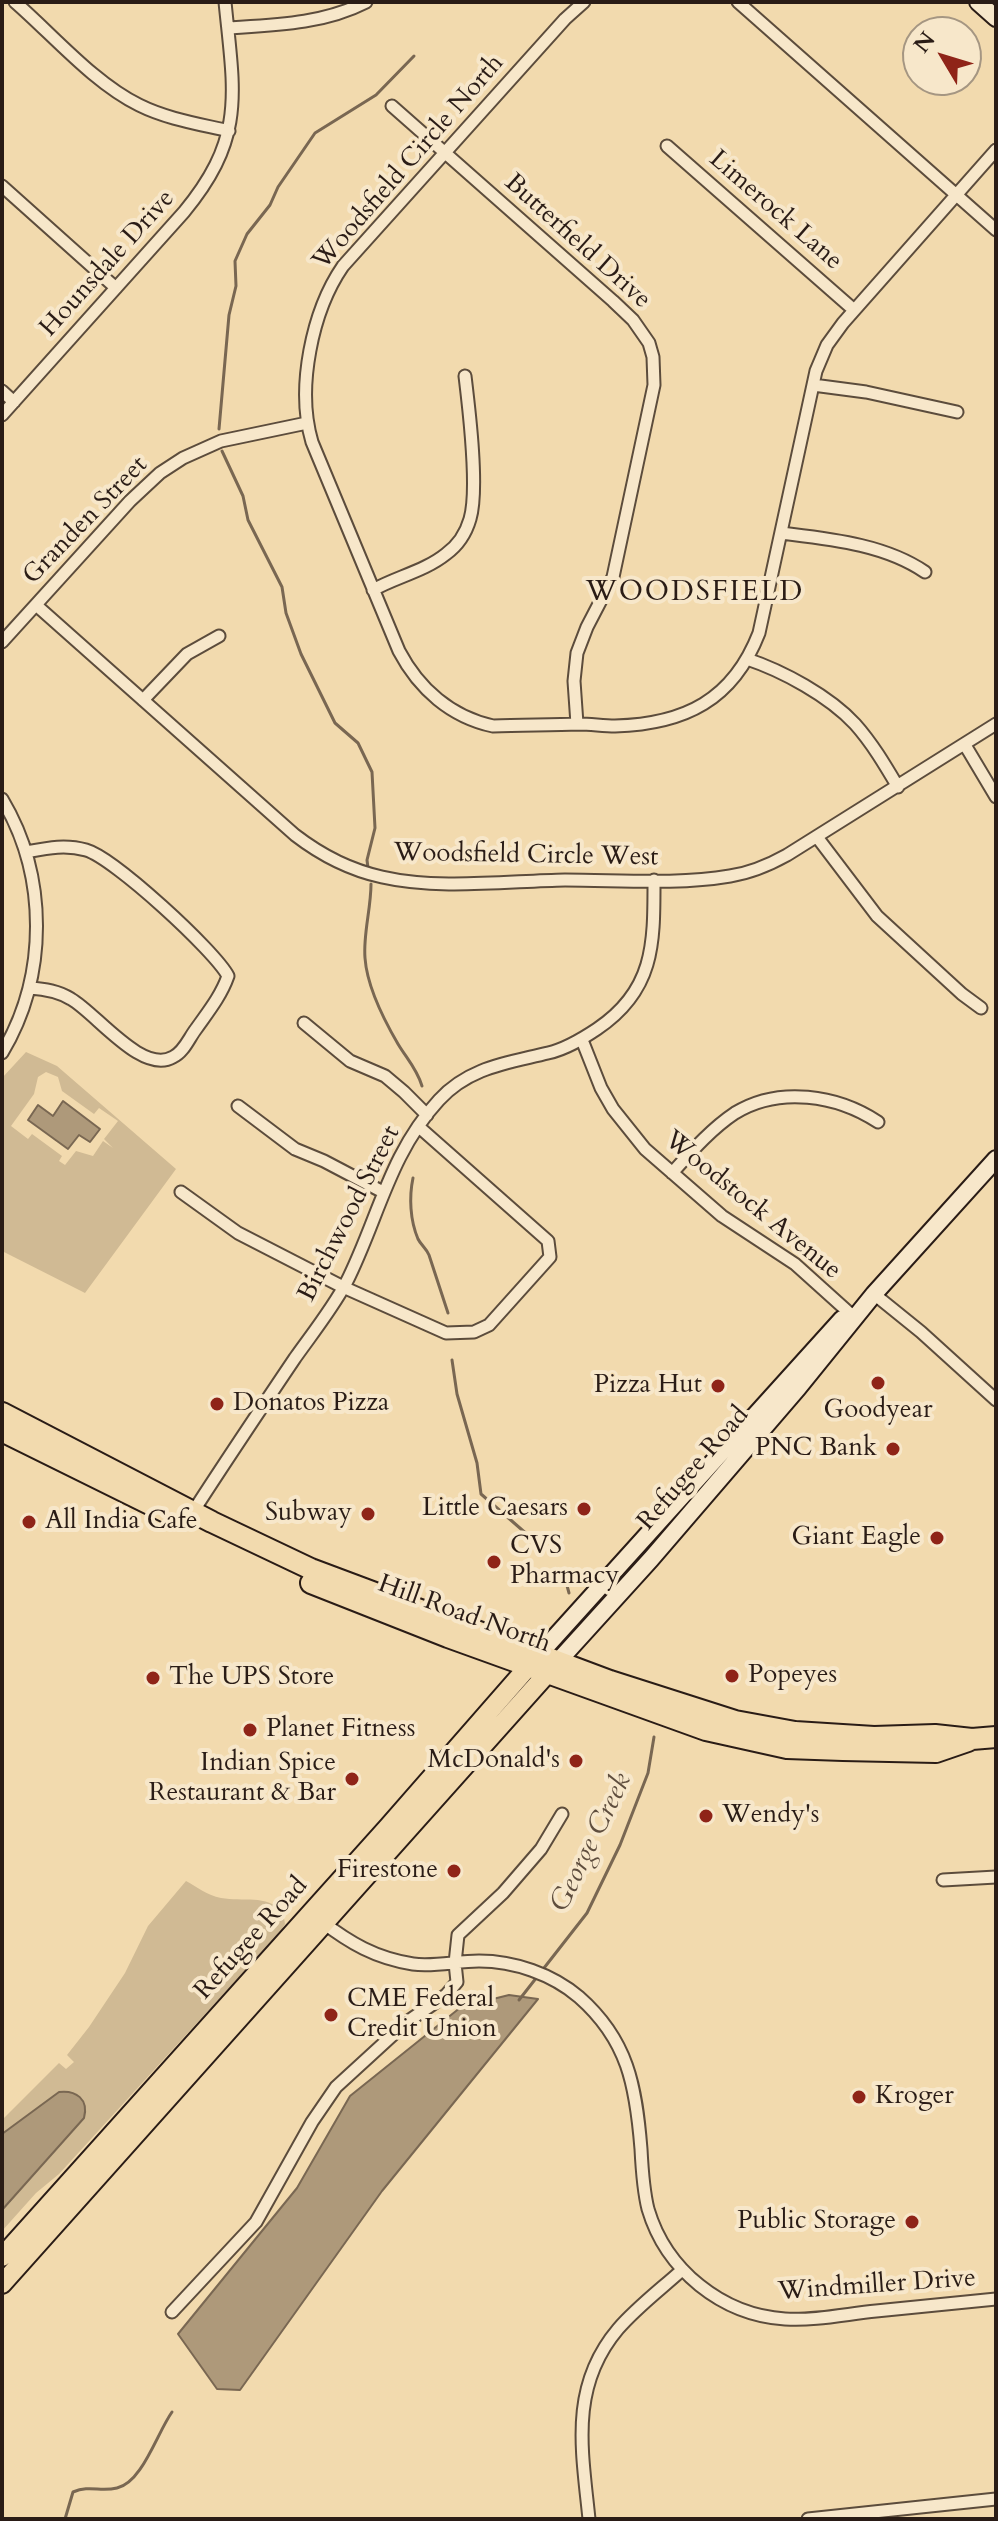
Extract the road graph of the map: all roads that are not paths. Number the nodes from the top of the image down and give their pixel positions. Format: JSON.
{"nodes":[{"id":1,"x":15,"y":2,"type":"edge"},
{"id":2,"x":225,"y":2,"type":"edge"},
{"id":3,"x":366,"y":2,"type":"edge"},
{"id":4,"x":584,"y":2,"type":"edge"},
{"id":5,"x":738,"y":2,"type":"edge"},
{"id":6,"x":978,"y":2,"type":"edge"},
{"id":7,"x":996,"y":18,"type":"edge"},
{"id":8,"x":228,"y":28,"type":"junction"},
{"id":9,"x":392,"y":106,"type":"dead end"},
{"id":10,"x":229,"y":131,"type":"junction"},
{"id":11,"x":667,"y":146,"type":"dead end"},
{"id":12,"x":996,"y":150,"type":"edge"},
{"id":13,"x":445,"y":151,"type":"junction"},
{"id":14,"x":2,"y":186,"type":"edge"},
{"id":15,"x":956,"y":195,"type":"junction"},
{"id":16,"x":996,"y":230,"type":"edge"},
{"id":17,"x":116,"y":288,"type":"junction"},
{"id":18,"x":854,"y":310,"type":"junction"},
{"id":19,"x":465,"y":376,"type":"dead end"},
{"id":20,"x":813,"y":385,"type":"junction"},
{"id":21,"x":2,"y":391,"type":"edge"},
{"id":22,"x":14,"y":402,"type":"junction"},
{"id":23,"x":957,"y":412,"type":"dead end"},
{"id":24,"x":2,"y":415,"type":"edge"},
{"id":25,"x":307,"y":423,"type":"junction"},
{"id":26,"x":781,"y":533,"type":"junction"},
{"id":27,"x":925,"y":572,"type":"dead end"},
{"id":28,"x":373,"y":590,"type":"junction"},
{"id":29,"x":36,"y":605,"type":"junction"},
{"id":30,"x":219,"y":636,"type":"dead end"},
{"id":31,"x":2,"y":642,"type":"edge"},
{"id":32,"x":747,"y":659,"type":"junction"},
{"id":33,"x":143,"y":700,"type":"junction"},
{"id":34,"x":577,"y":724,"type":"junction"},
{"id":35,"x":996,"y":724,"type":"edge"},
{"id":36,"x":965,"y":745,"type":"junction"},
{"id":37,"x":898,"y":787,"type":"junction"},
{"id":38,"x":996,"y":797,"type":"edge"},
{"id":39,"x":2,"y":799,"type":"edge"},
{"id":40,"x":817,"y":837,"type":"junction"},
{"id":41,"x":26,"y":852,"type":"junction"},
{"id":42,"x":654,"y":880,"type":"junction"},
{"id":43,"x":30,"y":988,"type":"junction"},
{"id":44,"x":981,"y":1008,"type":"dead end"},
{"id":45,"x":304,"y":1023,"type":"dead end"},
{"id":46,"x":582,"y":1040,"type":"junction"},
{"id":47,"x":2,"y":1053,"type":"edge"},
{"id":48,"x":238,"y":1106,"type":"dead end"},
{"id":49,"x":427,"y":1115,"type":"junction"},
{"id":50,"x":878,"y":1122,"type":"dead end"},
{"id":51,"x":419,"y":1127,"type":"junction"},
{"id":52,"x":996,"y":1159,"type":"edge"},
{"id":53,"x":672,"y":1173,"type":"junction"},
{"id":54,"x":181,"y":1192,"type":"dead end"},
{"id":55,"x":383,"y":1192,"type":"junction"},
{"id":56,"x":343,"y":1287,"type":"junction"},
{"id":57,"x":874,"y":1294,"type":"junction"},
{"id":58,"x":852,"y":1316,"type":"junction"},
{"id":59,"x":995,"y":1396,"type":"edge"},
{"id":60,"x":2,"y":1413,"type":"edge"},
{"id":61,"x":2,"y":1431,"type":"edge"},
{"id":62,"x":192,"y":1514,"type":"junction"},
{"id":63,"x":543,"y":1664,"type":"junction"},
{"id":64,"x":996,"y":1737,"type":"edge"},
{"id":65,"x":562,"y":1814,"type":"dead end"},
{"id":66,"x":996,"y":1877,"type":"edge"},
{"id":67,"x":943,"y":1880,"type":"dead end"},
{"id":68,"x":322,"y":1922,"type":"junction"},
{"id":69,"x":455,"y":1963,"type":"junction"},
{"id":70,"x":2,"y":2257,"type":"edge"},
{"id":71,"x":682,"y":2270,"type":"junction"},
{"id":72,"x":2,"y":2284,"type":"edge"},
{"id":73,"x":996,"y":2299,"type":"edge"},
{"id":74,"x":172,"y":2312,"type":"dead end"},
{"id":75,"x":996,"y":2499,"type":"edge"},
{"id":76,"x":589,"y":2519,"type":"edge"},
{"id":77,"x":808,"y":2519,"type":"edge"}],
"edges":[{"from":1,"to":10,"type":"street"},
{"from":2,"to":8,"type":"street","name":"Hounsdale Drive"},
{"from":3,"to":8,"type":"street"},
{"from":4,"to":13,"type":"street","name":"Woodsfield Circle North"},
{"from":5,"to":15,"type":"street"},
{"from":6,"to":7,"type":"main road"},
{"from":8,"to":10,"type":"street","name":"Hounsdale Drive"},
{"from":9,"to":13,"type":"street","name":"Butterfield Drive"},
{"from":10,"to":17,"type":"street","name":"Hounsdale Drive"},
{"from":11,"to":18,"type":"street","name":"Limerock Lane"},
{"from":12,"to":15,"type":"street","name":"Woodsfield Circle North"},
{"from":13,"to":25,"type":"street","name":"Woodsfield Circle North"},
{"from":13,"to":34,"type":"street","name":"Butterfield Drive"},
{"from":14,"to":17,"type":"street"},
{"from":15,"to":16,"type":"street"},
{"from":15,"to":18,"type":"street","name":"Woodsfield Circle North"},
{"from":17,"to":22,"type":"street","name":"Hounsdale Drive"},
{"from":18,"to":20,"type":"street","name":"Woodsfield Circle North"},
{"from":19,"to":28,"type":"street"},
{"from":20,"to":23,"type":"street"},
{"from":20,"to":26,"type":"street","name":"Woodsfield Circle North"},
{"from":21,"to":22,"type":"street"},
{"from":22,"to":24,"type":"street","name":"Hounsdale Drive"},
{"from":25,"to":28,"type":"street","name":"Woodsfield Circle North"},
{"from":25,"to":29,"type":"street","name":"Granden Street"},
{"from":26,"to":27,"type":"street"},
{"from":26,"to":32,"type":"street","name":"Woodsfield Circle North"},
{"from":28,"to":34,"type":"street","name":"Woodsfield Circle North"},
{"from":29,"to":31,"type":"street","name":"Granden Street"},
{"from":29,"to":33,"type":"street","name":"Woodsfield Circle West"},
{"from":30,"to":33,"type":"street"},
{"from":32,"to":34,"type":"street","name":"Woodsfield Circle North"},
{"from":32,"to":37,"type":"street"},
{"from":33,"to":42,"type":"street","name":"Woodsfield Circle West"},
{"from":35,"to":36,"type":"street","name":"Woodsfield Circle West"},
{"from":36,"to":37,"type":"street","name":"Woodsfield Circle West"},
{"from":36,"to":38,"type":"street"},
{"from":37,"to":40,"type":"street","name":"Woodsfield Circle West"},
{"from":39,"to":41,"type":"street"},
{"from":40,"to":42,"type":"street","name":"Woodsfield Circle West"},
{"from":40,"to":44,"type":"street"},
{"from":41,"to":43,"type":"street"},
{"from":41,"to":43,"type":"street"},
{"from":42,"to":46,"type":"street","name":"Birchwood Street"},
{"from":43,"to":47,"type":"street"},
{"from":45,"to":49,"type":"street"},
{"from":46,"to":49,"type":"street","name":"Birchwood Street"},
{"from":46,"to":53,"type":"street","name":"Woodstock Avenue"},
{"from":48,"to":55,"type":"street"},
{"from":49,"to":51,"type":"street","name":"Birchwood Street"},
{"from":50,"to":53,"type":"street"},
{"from":51,"to":55,"type":"street","name":"Birchwood Street"},
{"from":51,"to":56,"type":"street"},
{"from":52,"to":57,"type":"main road","name":"Refugee Road"},
{"from":53,"to":58,"type":"street","name":"Woodstock Avenue"},
{"from":54,"to":56,"type":"street"},
{"from":55,"to":56,"type":"street","name":"Birchwood Street"},
{"from":56,"to":62,"type":"street","name":"Birchwood Street"},
{"from":57,"to":58,"type":"main road","name":"Refugee Road"},
{"from":57,"to":59,"type":"street"},
{"from":58,"to":63,"type":"main road","name":"Refugee Road"},
{"from":58,"to":63,"type":"main road","name":"Refugee Road"},
{"from":60,"to":62,"type":"highway","name":"Hill Road North"},
{"from":61,"to":63,"type":"highway","name":"Hill Road North"},
{"from":62,"to":63,"type":"highway","name":"Hill Road North"},
{"from":63,"to":64,"type":"highway","name":"Hill Road North"},
{"from":63,"to":68,"type":"main road","name":"Refugee Road"},
{"from":63,"to":70,"type":"main road","name":"Refugee Road"},
{"from":65,"to":69,"type":"street"},
{"from":66,"to":67,"type":"street"},
{"from":68,"to":69,"type":"street","name":"Windmiller Drive"},
{"from":68,"to":72,"type":"main road","name":"Refugee Road"},
{"from":69,"to":71,"type":"street","name":"Windmiller Drive"},
{"from":69,"to":74,"type":"street"},
{"from":71,"to":73,"type":"street","name":"Windmiller Drive"},
{"from":71,"to":76,"type":"street"},
{"from":75,"to":77,"type":"street"}]}
